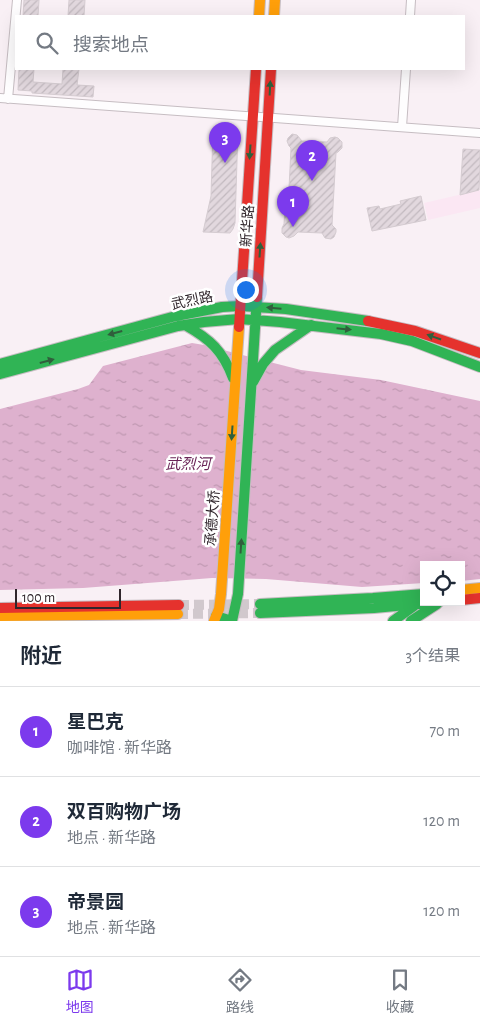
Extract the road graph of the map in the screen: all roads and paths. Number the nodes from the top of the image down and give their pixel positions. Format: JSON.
{"nodes":[{"id":1,"x":17,"y":0,"type":"edge"},
{"id":2,"x":260,"y":0,"type":"edge"},
{"id":3,"x":275,"y":0,"type":"edge"},
{"id":4,"x":411,"y":0,"type":"edge"},
{"id":5,"x":15,"y":15,"type":"edge"},
{"id":6,"x":15,"y":15,"type":"edge"},
{"id":7,"x":259,"y":15,"type":"edge"},
{"id":8,"x":274,"y":15,"type":"edge"},
{"id":9,"x":410,"y":15,"type":"edge"},
{"id":10,"x":256,"y":70,"type":"edge"},
{"id":11,"x":271,"y":70,"type":"edge"},
{"id":12,"x":406,"y":70,"type":"edge"},
{"id":13,"x":4,"y":98,"type":"edge"},
{"id":14,"x":253,"y":116,"type":"junction"},
{"id":15,"x":268,"y":117,"type":"junction"},
{"id":16,"x":402,"y":127,"type":"junction"},
{"id":17,"x":480,"y":133,"type":"edge"},
{"id":18,"x":240,"y":306,"type":"junction"},
{"id":19,"x":256,"y":307,"type":"junction"},
{"id":20,"x":240,"y":319,"type":"junction"},
{"id":21,"x":255,"y":320,"type":"junction"},
{"id":22,"x":185,"y":325,"type":"junction"},
{"id":23,"x":310,"y":325,"type":"junction"},
{"id":24,"x":480,"y":353,"type":"edge"},
{"id":25,"x":0,"y":364,"type":"edge"},
{"id":26,"x":480,"y":367,"type":"edge"},
{"id":27,"x":0,"y":374,"type":"edge"},
{"id":28,"x":235,"y":384,"type":"junction"},
{"id":29,"x":251,"y":385,"type":"junction"},
{"id":30,"x":480,"y":588,"type":"edge"},
{"id":31,"x":465,"y":590,"type":"edge"},
{"id":32,"x":420,"y":594,"type":"edge"},
{"id":33,"x":480,"y":598,"type":"edge"},
{"id":34,"x":465,"y":600,"type":"edge"},
{"id":35,"x":420,"y":602,"type":"edge"},
{"id":36,"x":434,"y":606,"type":"edge"},
{"id":37,"x":0,"y":608,"type":"edge"},
{"id":38,"x":0,"y":616,"type":"edge"},
{"id":39,"x":215,"y":619,"type":"edge"},
{"id":40,"x":416,"y":619,"type":"edge"},
{"id":41,"x":232,"y":621,"type":"edge"},
{"id":42,"x":393,"y":621,"type":"edge"}],
"edges":[{"from":1,"to":5,"type":"street"},
{"from":2,"to":7,"type":"main road"},
{"from":3,"to":8,"type":"main road"},
{"from":4,"to":9,"type":"street"},
{"from":6,"to":13,"type":"street"},
{"from":10,"to":14,"type":"main road","name":"新华路"},
{"from":15,"to":11,"type":"main road","name":"新华路","one_way":true},
{"from":12,"to":16,"type":"street"},
{"from":13,"to":14,"type":"street"},
{"from":14,"to":15,"type":"street"},
{"from":14,"to":18,"type":"main road","name":"新华路","one_way":true},
{"from":15,"to":16,"type":"street"},
{"from":19,"to":15,"type":"main road","name":"新华路","one_way":true},
{"from":16,"to":17,"type":"street"},
{"from":18,"to":19,"type":"main road","name":"武烈路"},
{"from":18,"to":20,"type":"main road","name":"新华路"},
{"from":18,"to":25,"type":"main road","name":"武烈路","one_way":true},
{"from":19,"to":21,"type":"main road","name":"新华路"},
{"from":24,"to":19,"type":"main road","name":"武烈路","one_way":true},
{"from":20,"to":21,"type":"main road","name":"武烈路"},
{"from":20,"to":22,"type":"main road","name":"武烈路"},
{"from":20,"to":28,"type":"main road","name":"新华路"},
{"from":21,"to":23,"type":"main road","name":"武烈路"},
{"from":21,"to":29,"type":"main road","name":"新华路"},
{"from":27,"to":22,"type":"main road","name":"武烈路","one_way":true},
{"from":22,"to":28,"type":"main road"},
{"from":23,"to":26,"type":"main road","name":"武烈路","one_way":true},
{"from":23,"to":29,"type":"main road"},
{"from":28,"to":39,"type":"main road","name":"承德大桥","one_way":true},
{"from":41,"to":29,"type":"main road","one_way":true},
{"from":30,"to":31,"type":"main road"},
{"from":32,"to":35,"type":"main road"},
{"from":33,"to":34,"type":"main road"},
{"from":35,"to":42,"type":"main road"},
{"from":36,"to":40,"type":"main road"},
{"from":37,"to":38,"type":"main road"},
{"from":39,"to":41,"type":"main road"}]}
